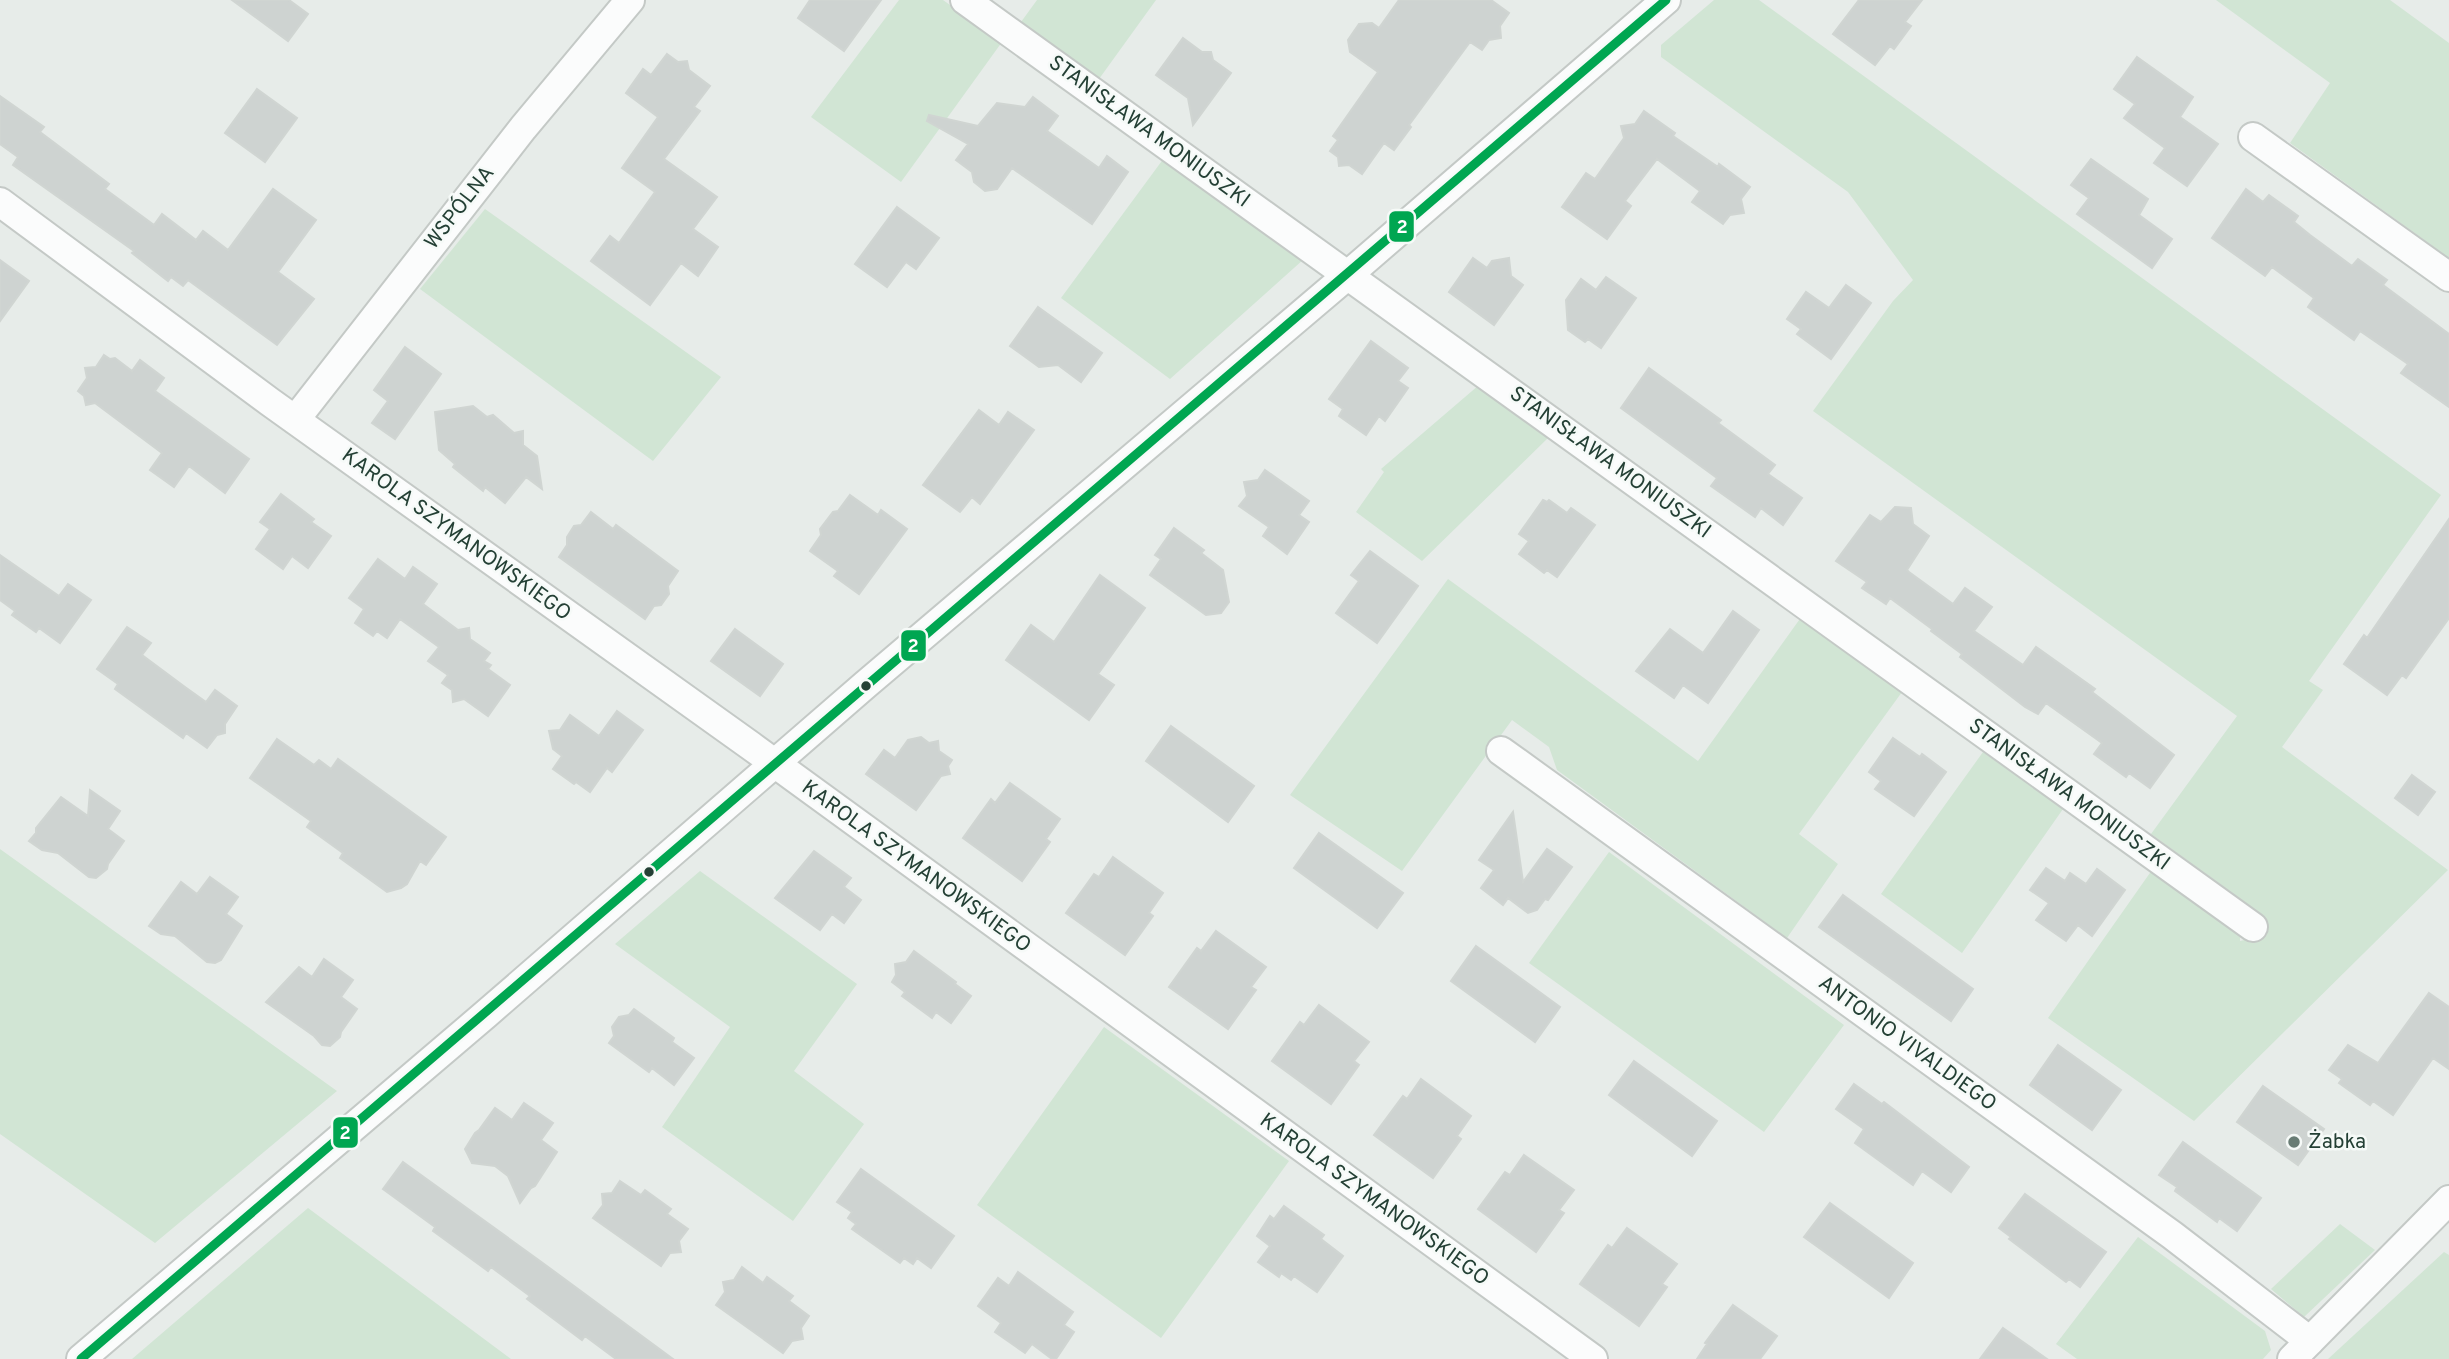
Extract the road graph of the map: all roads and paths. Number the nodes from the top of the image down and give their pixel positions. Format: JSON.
{"nodes":[{"id":1,"x":631,"y":0,"type":"edge"},
{"id":2,"x":965,"y":0,"type":"edge"},
{"id":3,"x":1666,"y":0,"type":"edge"},
{"id":4,"x":2253,"y":137,"type":"dead end"},
{"id":5,"x":0,"y":202,"type":"edge"},
{"id":6,"x":1349,"y":274,"type":"junction"},
{"id":7,"x":2449,"y":277,"type":"edge"},
{"id":8,"x":295,"y":420,"type":"junction"},
{"id":9,"x":1501,"y":751,"type":"dead end"},
{"id":10,"x":775,"y":764,"type":"junction"},
{"id":11,"x":2253,"y":927,"type":"dead end"},
{"id":12,"x":2449,"y":1200,"type":"edge"},
{"id":13,"x":2301,"y":1350,"type":"edge"},
{"id":14,"x":81,"y":1359,"type":"edge"},
{"id":15,"x":1593,"y":1359,"type":"edge"}],
"edges":[{"from":1,"to":8,"type":"street","name":"WSPÓLNA"},
{"from":2,"to":6,"type":"street","name":"STANISŁAWA MONIUSZKI"},
{"from":3,"to":6,"type":"street"},
{"from":4,"to":7,"type":"street"},
{"from":5,"to":8,"type":"street","name":"KAROLA SZYMANOWSKIEGO"},
{"from":6,"to":10,"type":"street"},
{"from":6,"to":11,"type":"street","name":"STANISŁAWA MONIUSZKI"},
{"from":8,"to":10,"type":"street","name":"KAROLA SZYMANOWSKIEGO"},
{"from":9,"to":13,"type":"street","name":"ANTONIO VIVALDIEGO"},
{"from":10,"to":14,"type":"street"},
{"from":10,"to":15,"type":"street","name":"KAROLA SZYMANOWSKIEGO"},
{"from":12,"to":13,"type":"street"}]}
